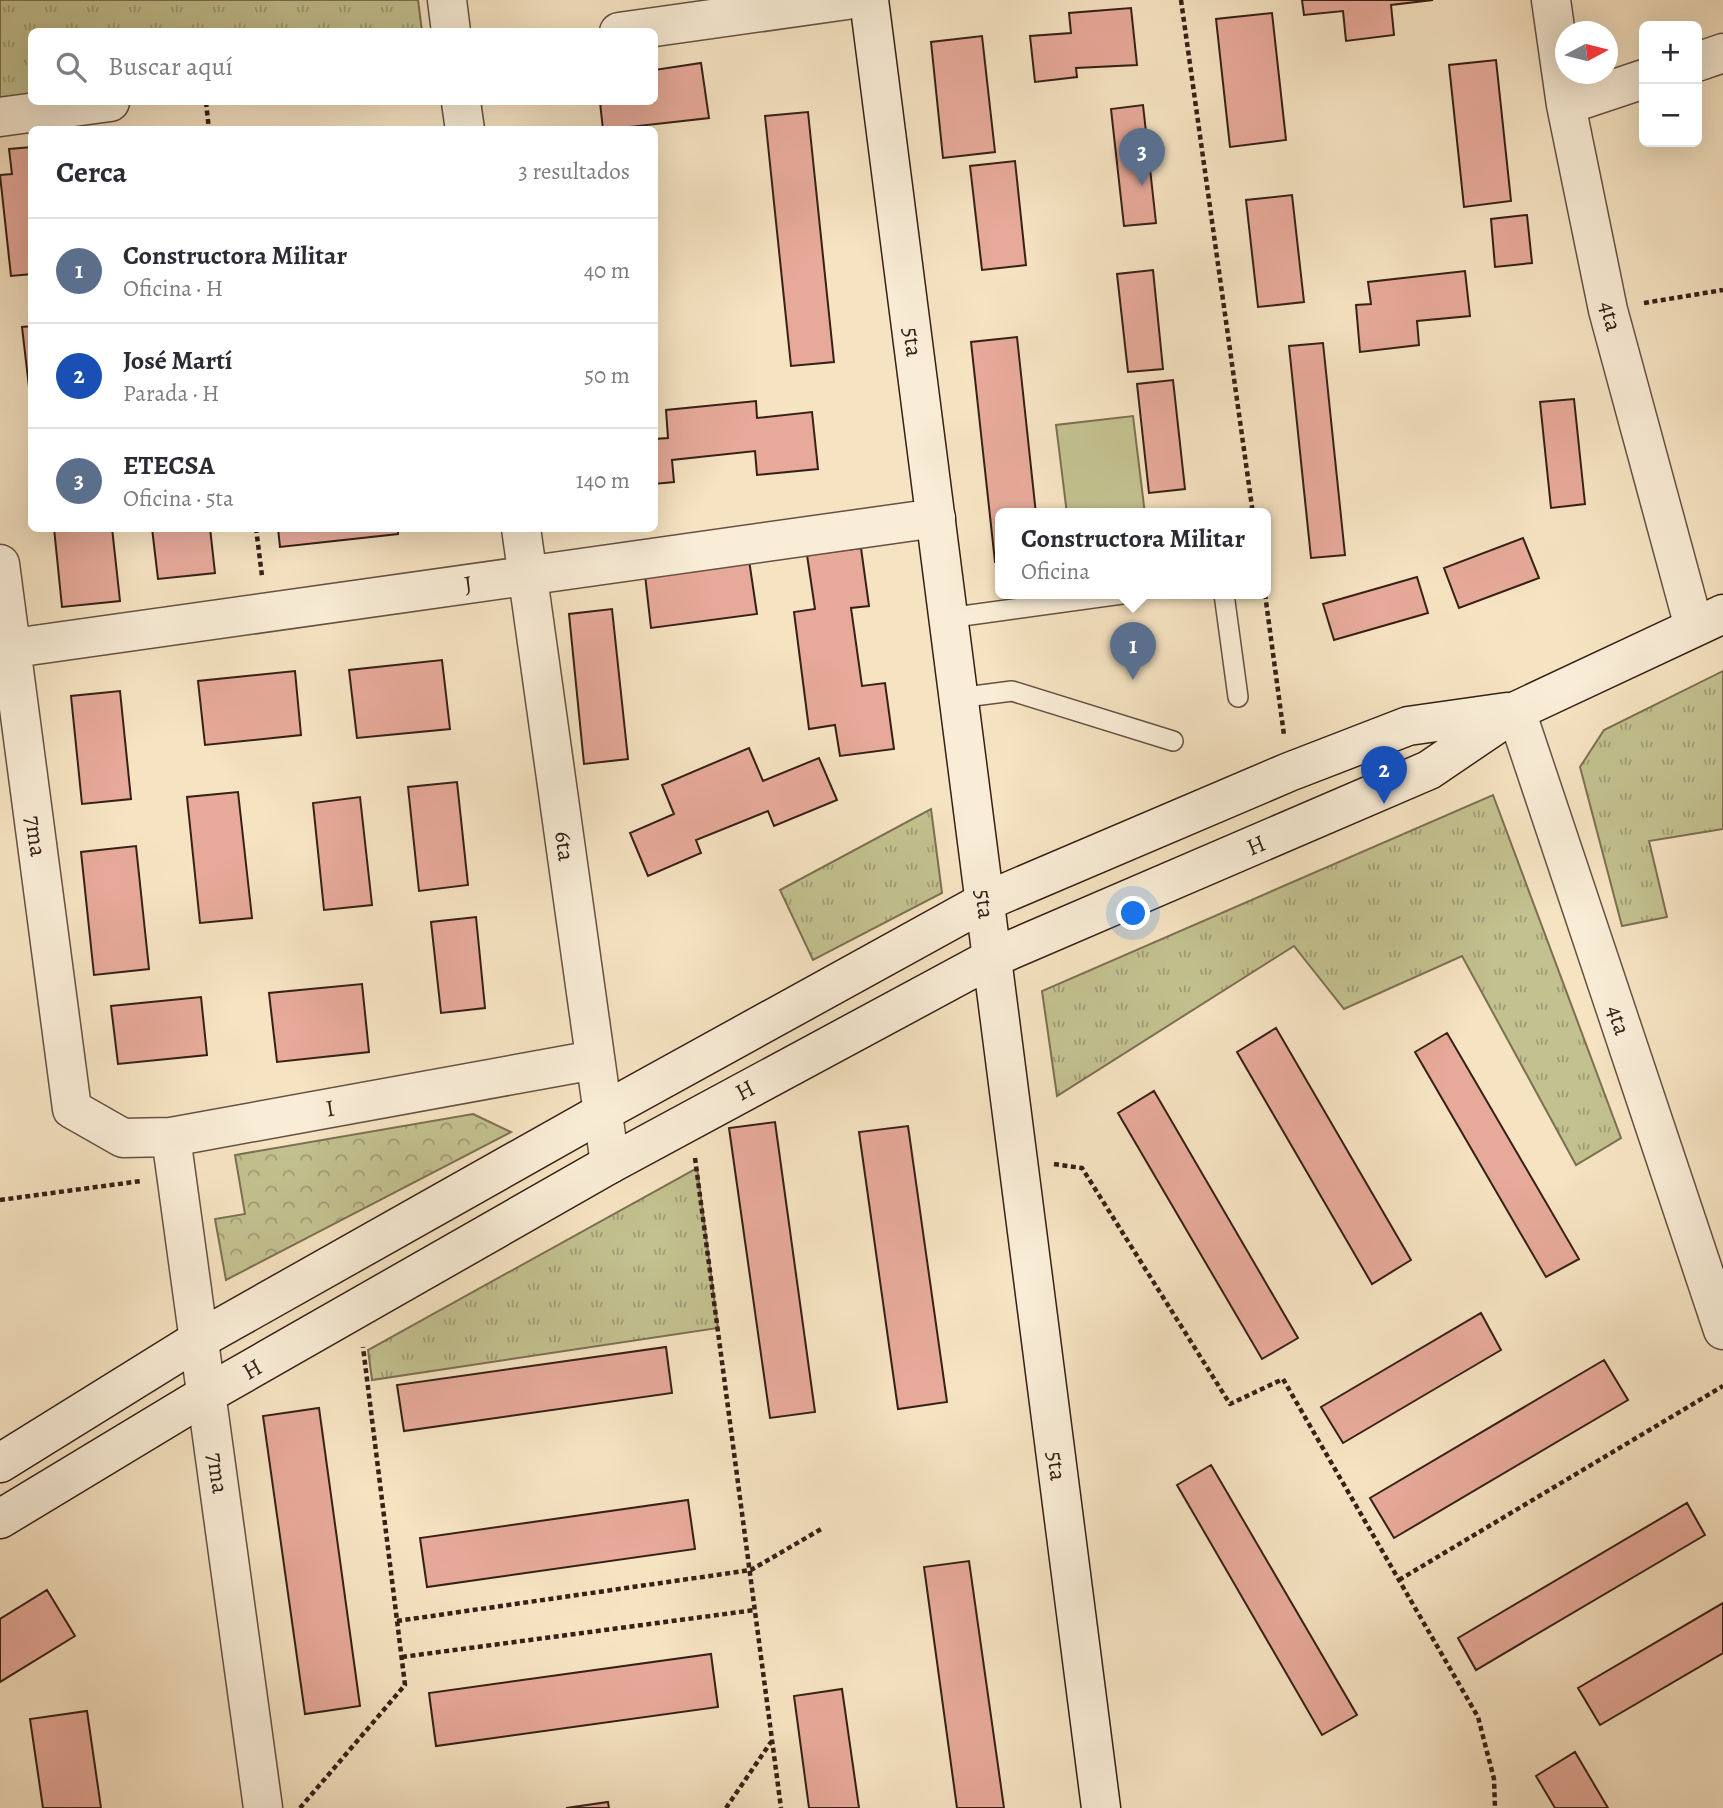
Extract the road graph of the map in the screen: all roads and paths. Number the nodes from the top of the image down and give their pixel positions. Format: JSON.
{"nodes":[{"id":1,"x":447,"y":0,"type":"edge"},
{"id":2,"x":847,"y":0,"type":"edge"},
{"id":3,"x":869,"y":0,"type":"edge"},
{"id":4,"x":1181,"y":0,"type":"edge"},
{"id":5,"x":1551,"y":0,"type":"edge"},
{"id":6,"x":450,"y":28,"type":"edge"},
{"id":7,"x":648,"y":28,"type":"edge"},
{"id":8,"x":1723,"y":53,"type":"edge"},
{"id":9,"x":1702,"y":60,"type":"edge"},
{"id":10,"x":1639,"y":81,"type":"edge"},
{"id":11,"x":88,"y":105,"type":"edge"},
{"id":12,"x":206,"y":105,"type":"edge"},
{"id":13,"x":461,"y":105,"type":"edge"},
{"id":14,"x":1566,"y":106,"type":"junction"},
{"id":15,"x":0,"y":117,"type":"edge"},
{"id":16,"x":209,"y":126,"type":"edge"},
{"id":17,"x":464,"y":126,"type":"edge"},
{"id":18,"x":1723,"y":290,"type":"edge"},
{"id":19,"x":1608,"y":310,"type":"junction"},
{"id":20,"x":1252,"y":508,"type":"edge"},
{"id":21,"x":936,"y":518,"type":"junction"},
{"id":22,"x":256,"y":532,"type":"edge"},
{"id":23,"x":522,"y":532,"type":"edge"},
{"id":24,"x":0,"y":564,"type":"edge"},
{"id":25,"x":527,"y":576,"type":"junction"},
{"id":26,"x":1086,"y":599,"type":"edge"},
{"id":27,"x":1225,"y":599,"type":"edge"},
{"id":28,"x":1266,"y":599,"type":"edge"},
{"id":29,"x":266,"y":612,"type":"junction"},
{"id":30,"x":948,"y":618,"type":"junction"},
{"id":31,"x":1709,"y":620,"type":"edge"},
{"id":32,"x":6,"y":649,"type":"edge"},
{"id":33,"x":1238,"y":697,"type":"dead end"},
{"id":34,"x":958,"y":698,"type":"junction"},
{"id":35,"x":1516,"y":711,"type":"junction"},
{"id":36,"x":1173,"y":741,"type":"dead end"},
{"id":37,"x":1289,"y":772,"type":"junction"},
{"id":38,"x":984,"y":902,"type":"junction"},
{"id":39,"x":992,"y":958,"type":"junction"},
{"id":40,"x":594,"y":1060,"type":"junction"},
{"id":41,"x":72,"y":1109,"type":"joint"},
{"id":42,"x":603,"y":1112,"type":"junction"},
{"id":43,"x":691,"y":1119,"type":"junction"},
{"id":44,"x":171,"y":1138,"type":"junction"},
{"id":45,"x":1018,"y":1159,"type":"junction"},
{"id":46,"x":610,"y":1164,"type":"junction"},
{"id":47,"x":178,"y":1176,"type":"junction"},
{"id":48,"x":0,"y":1200,"type":"edge"},
{"id":49,"x":358,"y":1308,"type":"junction"},
{"id":50,"x":1723,"y":1330,"type":"edge"},
{"id":51,"x":200,"y":1339,"type":"junction"},
{"id":52,"x":1723,"y":1386,"type":"edge"},
{"id":53,"x":207,"y":1394,"type":"junction"},
{"id":54,"x":0,"y":1463,"type":"edge"},
{"id":55,"x":0,"y":1519,"type":"edge"},
{"id":56,"x":823,"y":1528,"type":"dead end"},
{"id":57,"x":751,"y":1570,"type":"junction"},
{"id":58,"x":1399,"y":1580,"type":"junction"},
{"id":59,"x":755,"y":1610,"type":"junction"},
{"id":60,"x":397,"y":1621,"type":"junction"},
{"id":61,"x":402,"y":1657,"type":"junction"},
{"id":62,"x":772,"y":1741,"type":"junction"},
{"id":63,"x":263,"y":1808,"type":"edge"},
{"id":64,"x":300,"y":1808,"type":"edge"},
{"id":65,"x":726,"y":1808,"type":"edge"},
{"id":66,"x":781,"y":1808,"type":"edge"},
{"id":67,"x":1101,"y":1808,"type":"edge"},
{"id":68,"x":1495,"y":1808,"type":"edge"}],
"edges":[{"from":1,"to":6,"type":"street"},
{"from":2,"to":7,"type":"street"},
{"from":3,"to":21,"type":"street","name":"5ta"},
{"from":4,"to":20,"type":"path"},
{"from":5,"to":14,"type":"street","name":"4ta"},
{"from":8,"to":9,"type":"street"},
{"from":10,"to":14,"type":"street"},
{"from":11,"to":15,"type":"street"},
{"from":12,"to":16,"type":"path"},
{"from":13,"to":17,"type":"street"},
{"from":14,"to":19,"type":"street","name":"4ta"},
{"from":18,"to":19,"type":"path"},
{"from":19,"to":31,"type":"street","name":"4ta"},
{"from":21,"to":25,"type":"street","name":"J"},
{"from":21,"to":30,"type":"street","name":"5ta"},
{"from":22,"to":29,"type":"path"},
{"from":23,"to":25,"type":"street","name":"6ta"},
{"from":24,"to":32,"type":"street","name":"7ma"},
{"from":25,"to":29,"type":"street","name":"J"},
{"from":25,"to":40,"type":"street","name":"6ta"},
{"from":26,"to":30,"type":"lane"},
{"from":27,"to":33,"type":"lane"},
{"from":28,"to":37,"type":"path"},
{"from":29,"to":32,"type":"street","name":"J"},
{"from":30,"to":34,"type":"street","name":"5ta"},
{"from":31,"to":35,"type":"street","name":"H"},
{"from":32,"to":41,"type":"street","name":"7ma"},
{"from":34,"to":36,"type":"lane"},
{"from":34,"to":38,"type":"street","name":"5ta"},
{"from":35,"to":37,"type":"street","name":"H"},
{"from":35,"to":39,"type":"street","name":"H"},
{"from":35,"to":50,"type":"street","name":"4ta"},
{"from":37,"to":38,"type":"street","name":"H"},
{"from":38,"to":39,"type":"street","name":"5ta"},
{"from":38,"to":42,"type":"street","name":"H"},
{"from":39,"to":43,"type":"street","name":"H"},
{"from":39,"to":45,"type":"street","name":"5ta"},
{"from":40,"to":42,"type":"street","name":"6ta"},
{"from":40,"to":44,"type":"street","name":"I"},
{"from":41,"to":44,"type":"street","name":"I"},
{"from":42,"to":46,"type":"street","name":"6ta"},
{"from":42,"to":51,"type":"street","name":"H"},
{"from":43,"to":46,"type":"street","name":"H"},
{"from":43,"to":57,"type":"path"},
{"from":44,"to":47,"type":"street","name":"7ma"},
{"from":45,"to":58,"type":"path"},
{"from":45,"to":67,"type":"street","name":"5ta"},
{"from":46,"to":49,"type":"street","name":"H"},
{"from":47,"to":48,"type":"path"},
{"from":47,"to":51,"type":"street","name":"7ma"},
{"from":49,"to":53,"type":"street","name":"H"},
{"from":49,"to":60,"type":"path"},
{"from":51,"to":53,"type":"street","name":"7ma"},
{"from":51,"to":54,"type":"street","name":"H"},
{"from":52,"to":58,"type":"path"},
{"from":53,"to":55,"type":"street","name":"H"},
{"from":53,"to":63,"type":"street","name":"7ma"},
{"from":56,"to":57,"type":"path"},
{"from":57,"to":59,"type":"path"},
{"from":57,"to":60,"type":"path"},
{"from":58,"to":68,"type":"path"},
{"from":59,"to":61,"type":"path"},
{"from":59,"to":62,"type":"path"},
{"from":60,"to":61,"type":"path"},
{"from":61,"to":64,"type":"path"},
{"from":62,"to":65,"type":"path"},
{"from":62,"to":66,"type":"path"}]}
